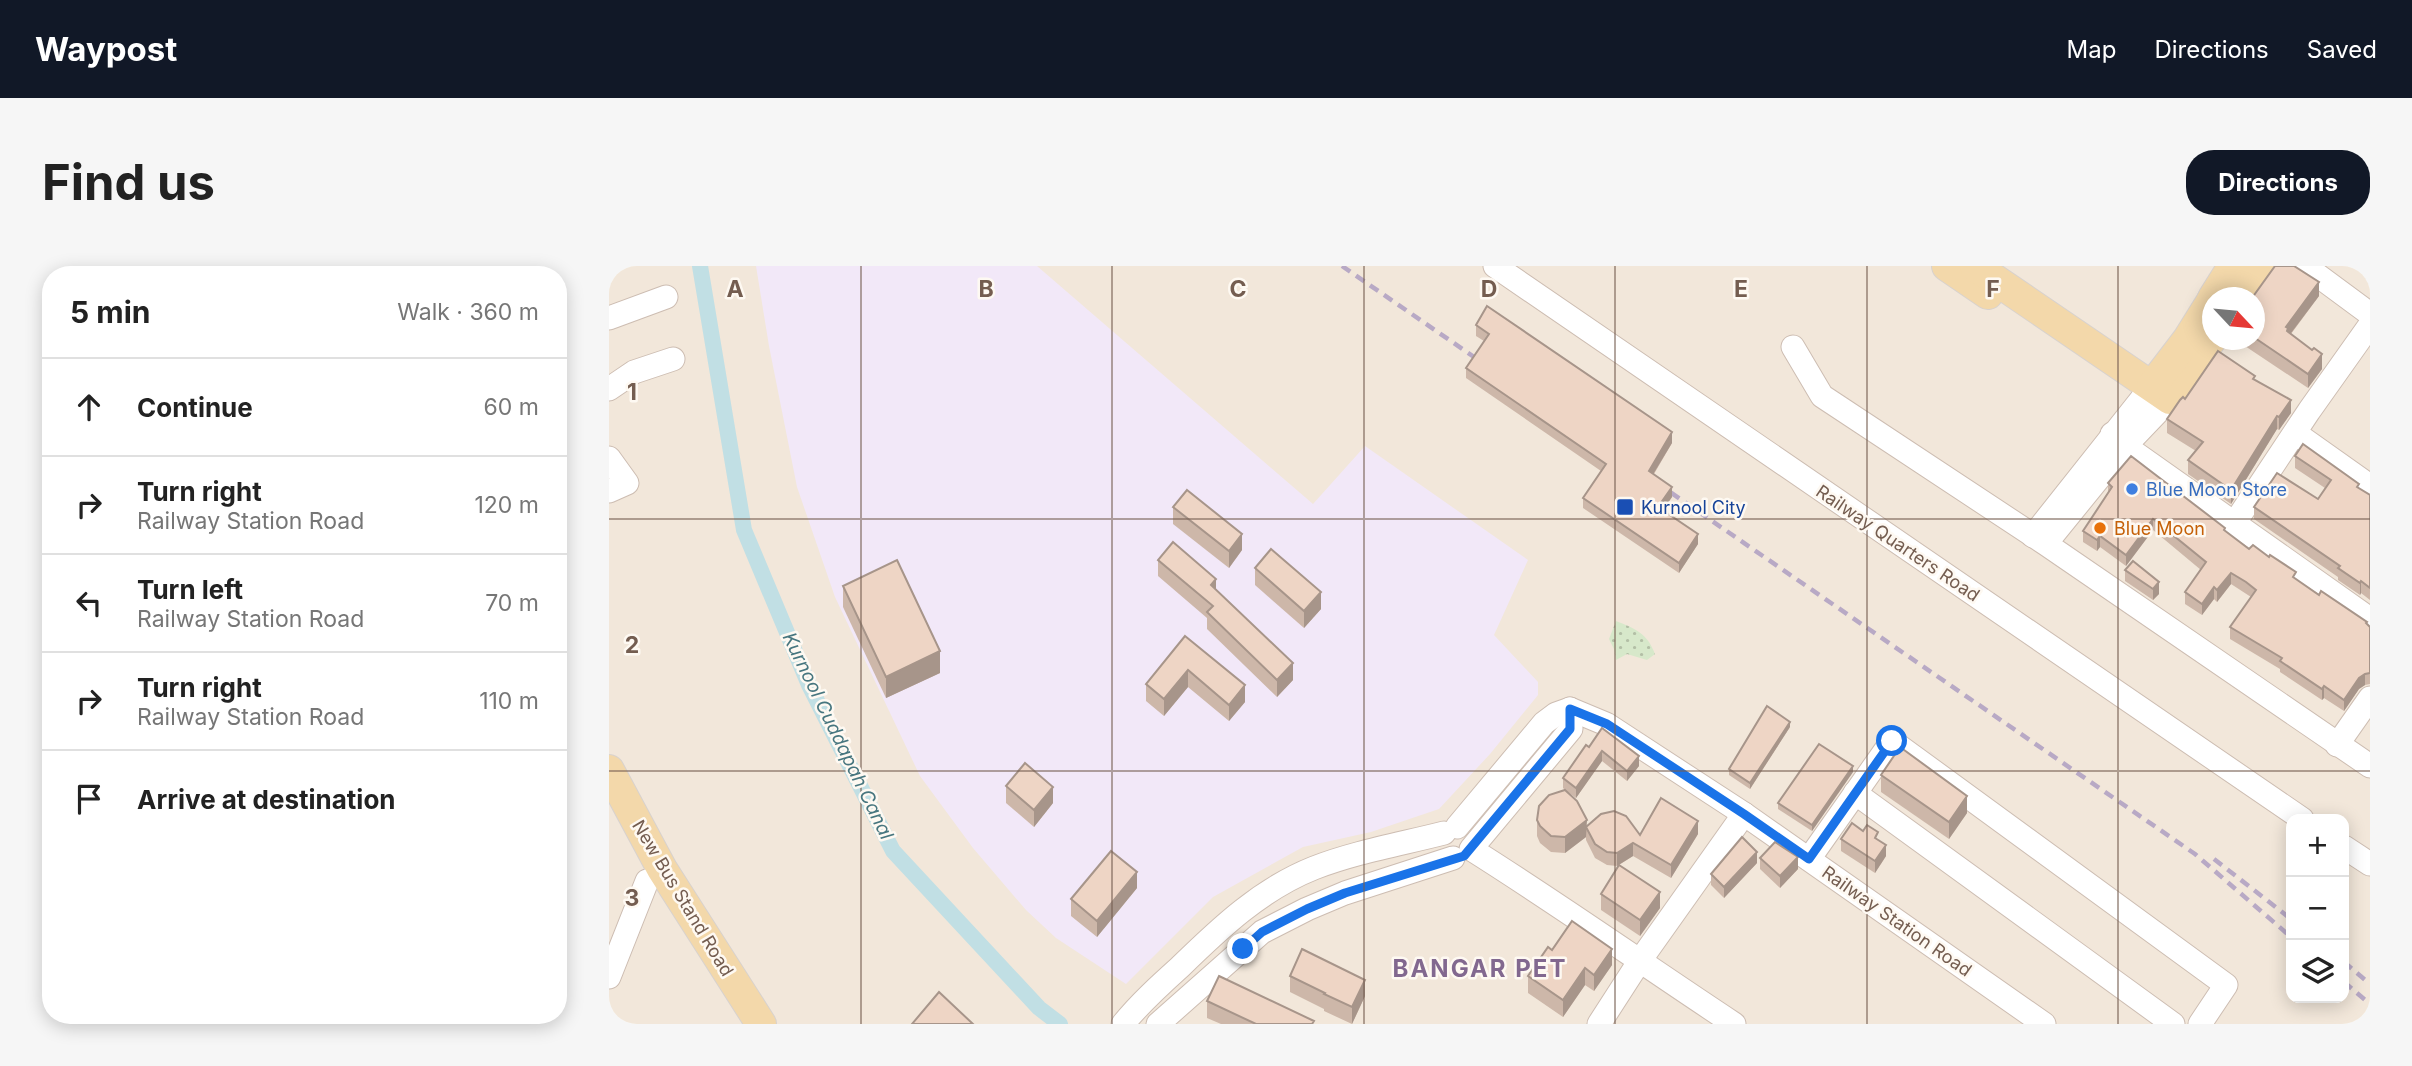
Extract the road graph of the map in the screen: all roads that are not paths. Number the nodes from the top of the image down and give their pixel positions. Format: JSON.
{"nodes":[{"id":1,"x":1495,"y":266,"type":"edge"},
{"id":2,"x":1947,"y":266,"type":"edge"},
{"id":3,"x":1975,"y":266,"type":"edge"},
{"id":4,"x":2233,"y":266,"type":"edge"},
{"id":5,"x":2260,"y":266,"type":"edge"},
{"id":6,"x":2305,"y":266,"type":"edge"},
{"id":7,"x":2220,"y":287,"type":"edge"},
{"id":8,"x":2246,"y":287,"type":"edge"},
{"id":9,"x":666,"y":297,"type":"dead end"},
{"id":10,"x":2370,"y":314,"type":"edge"},
{"id":11,"x":2202,"y":315,"type":"edge"},
{"id":12,"x":609,"y":318,"type":"edge"},
{"id":13,"x":2370,"y":325,"type":"edge"},
{"id":14,"x":1793,"y":347,"type":"dead end"},
{"id":15,"x":2202,"y":349,"type":"edge"},
{"id":16,"x":673,"y":359,"type":"dead end"},
{"id":17,"x":609,"y":389,"type":"edge"},
{"id":18,"x":2155,"y":399,"type":"junction"},
{"id":19,"x":2295,"y":433,"type":"junction"},
{"id":20,"x":2119,"y":440,"type":"junction"},
{"id":21,"x":609,"y":458,"type":"edge"},
{"id":22,"x":2370,"y":486,"type":"edge"},
{"id":23,"x":609,"y":492,"type":"edge"},
{"id":24,"x":2234,"y":524,"type":"junction"},
{"id":25,"x":2040,"y":540,"type":"junction"},
{"id":26,"x":2370,"y":619,"type":"edge"},
{"id":27,"x":2370,"y":698,"type":"edge"},
{"id":28,"x":1570,"y":709,"type":"junction"},
{"id":29,"x":2337,"y":745,"type":"junction"},
{"id":30,"x":2370,"y":766,"type":"edge"},
{"id":31,"x":609,"y":770,"type":"edge"},
{"id":32,"x":1855,"y":793,"type":"junction"},
{"id":33,"x":609,"y":804,"type":"edge"},
{"id":34,"x":1744,"y":814,"type":"junction"},
{"id":35,"x":2295,"y":814,"type":"edge"},
{"id":36,"x":1450,"y":830,"type":"junction"},
{"id":37,"x":2349,"y":850,"type":"edge"},
{"id":38,"x":1462,"y":853,"type":"junction"},
{"id":39,"x":1809,"y":859,"type":"junction"},
{"id":40,"x":2370,"y":864,"type":"edge"},
{"id":41,"x":647,"y":881,"type":"junction"},
{"id":42,"x":1639,"y":962,"type":"junction"},
{"id":43,"x":609,"y":977,"type":"edge"},
{"id":44,"x":1129,"y":1016,"type":"edge"},
{"id":45,"x":2020,"y":1017,"type":"edge"},
{"id":46,"x":739,"y":1024,"type":"edge"},
{"id":47,"x":761,"y":1024,"type":"edge"},
{"id":48,"x":1158,"y":1024,"type":"edge"},
{"id":49,"x":1599,"y":1024,"type":"edge"},
{"id":50,"x":1734,"y":1024,"type":"edge"},
{"id":51,"x":2044,"y":1024,"type":"edge"},
{"id":52,"x":2173,"y":1024,"type":"edge"},
{"id":53,"x":2200,"y":1024,"type":"edge"}],
"edges":[{"from":1,"to":35,"type":"street","name":"Railway Quarters Road"},
{"from":2,"to":18,"type":"main road"},
{"from":3,"to":18,"type":"main road"},
{"from":4,"to":7,"type":"main road"},
{"from":5,"to":8,"type":"main road"},
{"from":6,"to":10,"type":"street"},
{"from":9,"to":12,"type":"street"},
{"from":11,"to":18,"type":"main road"},
{"from":13,"to":19,"type":"street"},
{"from":14,"to":25,"type":"street"},
{"from":15,"to":18,"type":"main road"},
{"from":16,"to":17,"type":"street"},
{"from":18,"to":20,"type":"street"},
{"from":19,"to":22,"type":"street"},
{"from":19,"to":24,"type":"street"},
{"from":20,"to":24,"type":"street"},
{"from":20,"to":25,"type":"street"},
{"from":21,"to":23,"type":"street"},
{"from":24,"to":26,"type":"street"},
{"from":25,"to":29,"type":"street"},
{"from":27,"to":29,"type":"street"},
{"from":28,"to":34,"type":"street","name":"Railway Station Road"},
{"from":28,"to":36,"type":"street"},
{"from":28,"to":38,"type":"street"},
{"from":29,"to":30,"type":"street"},
{"from":31,"to":47,"type":"main road","name":"New Bus Stand Road"},
{"from":32,"to":39,"type":"street"},
{"from":32,"to":52,"type":"street"},
{"from":32,"to":53,"type":"street"},
{"from":33,"to":41,"type":"main road","name":"New Bus Stand Road"},
{"from":34,"to":39,"type":"street","name":"Railway Station Road"},
{"from":34,"to":42,"type":"street"},
{"from":36,"to":38,"type":"street"},
{"from":36,"to":44,"type":"street"},
{"from":37,"to":40,"type":"street"},
{"from":38,"to":42,"type":"street"},
{"from":38,"to":48,"type":"street"},
{"from":39,"to":45,"type":"street","name":"Railway Station Road"},
{"from":41,"to":43,"type":"street"},
{"from":41,"to":46,"type":"main road","name":"New Bus Stand Road"},
{"from":42,"to":49,"type":"street"},
{"from":42,"to":50,"type":"street"},
{"from":45,"to":51,"type":"street","name":"Railway Station Road"}]}
